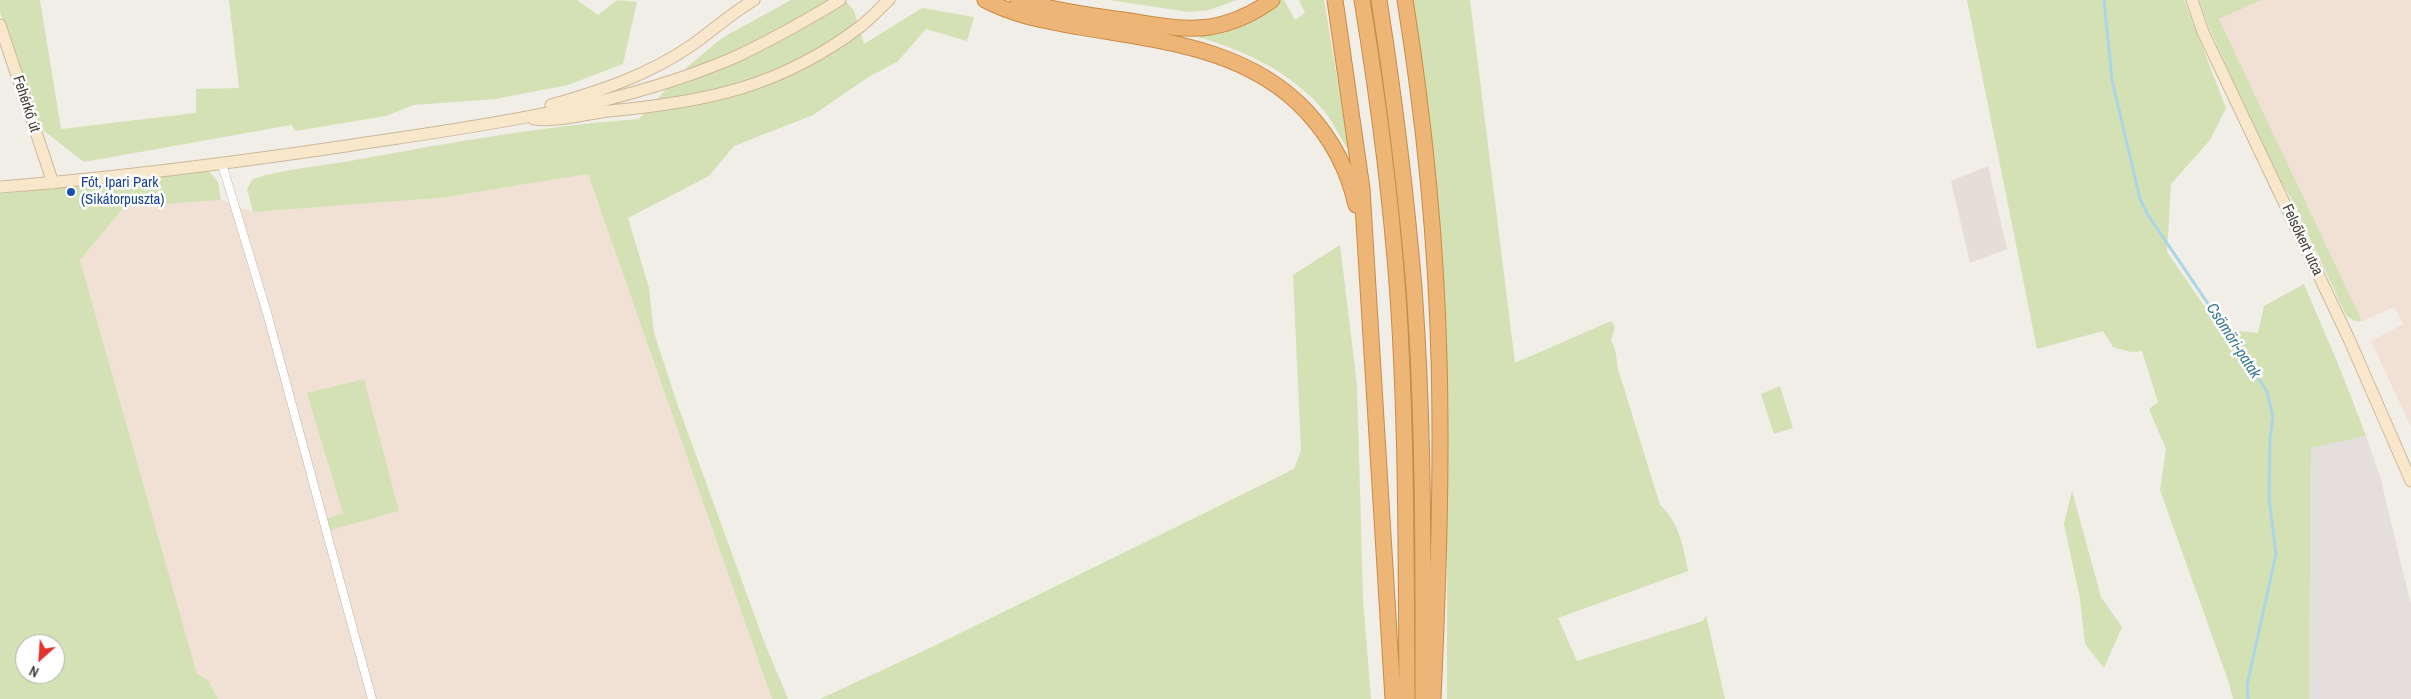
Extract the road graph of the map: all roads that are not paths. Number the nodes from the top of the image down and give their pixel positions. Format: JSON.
{"nodes":[{"id":1,"x":754,"y":0,"type":"edge"},
{"id":2,"x":840,"y":0,"type":"edge"},
{"id":3,"x":889,"y":0,"type":"edge"},
{"id":4,"x":985,"y":0,"type":"edge"},
{"id":5,"x":1018,"y":0,"type":"edge"},
{"id":6,"x":1272,"y":0,"type":"edge"},
{"id":7,"x":1335,"y":0,"type":"edge"},
{"id":8,"x":1362,"y":0,"type":"edge"},
{"id":9,"x":1380,"y":0,"type":"edge"},
{"id":10,"x":1406,"y":0,"type":"edge"},
{"id":11,"x":2192,"y":0,"type":"edge"},
{"id":12,"x":0,"y":25,"type":"edge"},
{"id":13,"x":522,"y":118,"type":"junction"},
{"id":14,"x":222,"y":164,"type":"junction"},
{"id":15,"x":53,"y":183,"type":"junction"},
{"id":16,"x":0,"y":186,"type":"edge"},
{"id":17,"x":1366,"y":241,"type":"junction"},
{"id":18,"x":2411,"y":480,"type":"edge"},
{"id":19,"x":372,"y":699,"type":"edge"},
{"id":20,"x":1393,"y":699,"type":"edge"},
{"id":21,"x":1407,"y":699,"type":"edge"},
{"id":22,"x":1423,"y":699,"type":"edge"},
{"id":23,"x":1433,"y":699,"type":"edge"}],
"edges":[{"from":1,"to":13,"type":"main road"},
{"from":2,"to":13,"type":"main road"},
{"from":3,"to":13,"type":"main road"},
{"from":4,"to":17,"type":"highway"},
{"from":5,"to":6,"type":"highway"},
{"from":7,"to":17,"type":"highway"},
{"from":8,"to":21,"type":"highway"},
{"from":9,"to":22,"type":"highway"},
{"from":10,"to":23,"type":"highway"},
{"from":11,"to":18,"type":"main road","name":"Felsőkert utca"},
{"from":12,"to":15,"type":"main road","name":"Fehérkő út"},
{"from":13,"to":14,"type":"main road"},
{"from":14,"to":15,"type":"main road"},
{"from":14,"to":19,"type":"street"},
{"from":15,"to":16,"type":"main road"},
{"from":17,"to":20,"type":"highway"}]}
